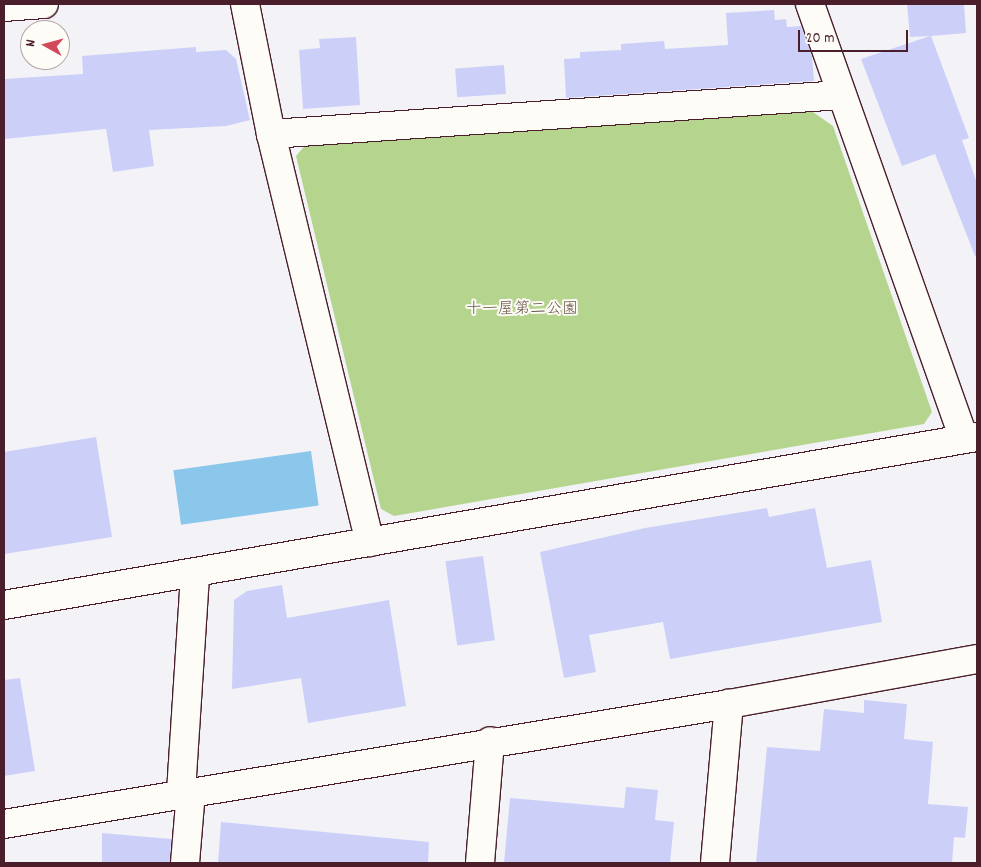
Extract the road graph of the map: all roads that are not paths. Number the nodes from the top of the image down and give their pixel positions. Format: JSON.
{"nodes":[{"id":1,"x":44,"y":4,"type":"edge"},
{"id":2,"x":245,"y":4,"type":"edge"},
{"id":3,"x":810,"y":4,"type":"edge"},
{"id":4,"x":4,"y":7,"type":"edge"},
{"id":5,"x":842,"y":95,"type":"junction"},
{"id":6,"x":271,"y":134,"type":"junction"},
{"id":7,"x":971,"y":438,"type":"edge"},
{"id":8,"x":370,"y":542,"type":"junction"},
{"id":9,"x":194,"y":574,"type":"junction"},
{"id":10,"x":4,"y":605,"type":"edge"},
{"id":11,"x":977,"y":659,"type":"edge"},
{"id":12,"x":729,"y":704,"type":"junction"},
{"id":13,"x":490,"y":742,"type":"junction"},
{"id":14,"x":186,"y":792,"type":"junction"},
{"id":15,"x":4,"y":824,"type":"edge"},
{"id":16,"x":185,"y":863,"type":"edge"},
{"id":17,"x":480,"y":863,"type":"edge"},
{"id":18,"x":715,"y":863,"type":"edge"}],
"edges":[{"from":1,"to":4,"type":"street"},
{"from":2,"to":6,"type":"street"},
{"from":3,"to":5,"type":"street"},
{"from":5,"to":6,"type":"street"},
{"from":5,"to":7,"type":"street"},
{"from":6,"to":8,"type":"street"},
{"from":7,"to":8,"type":"street"},
{"from":8,"to":9,"type":"street"},
{"from":9,"to":10,"type":"street"},
{"from":9,"to":14,"type":"street"},
{"from":11,"to":12,"type":"street"},
{"from":12,"to":13,"type":"street"},
{"from":12,"to":18,"type":"street"},
{"from":13,"to":14,"type":"street"},
{"from":13,"to":17,"type":"street"},
{"from":14,"to":15,"type":"street"},
{"from":14,"to":16,"type":"street"}]}
